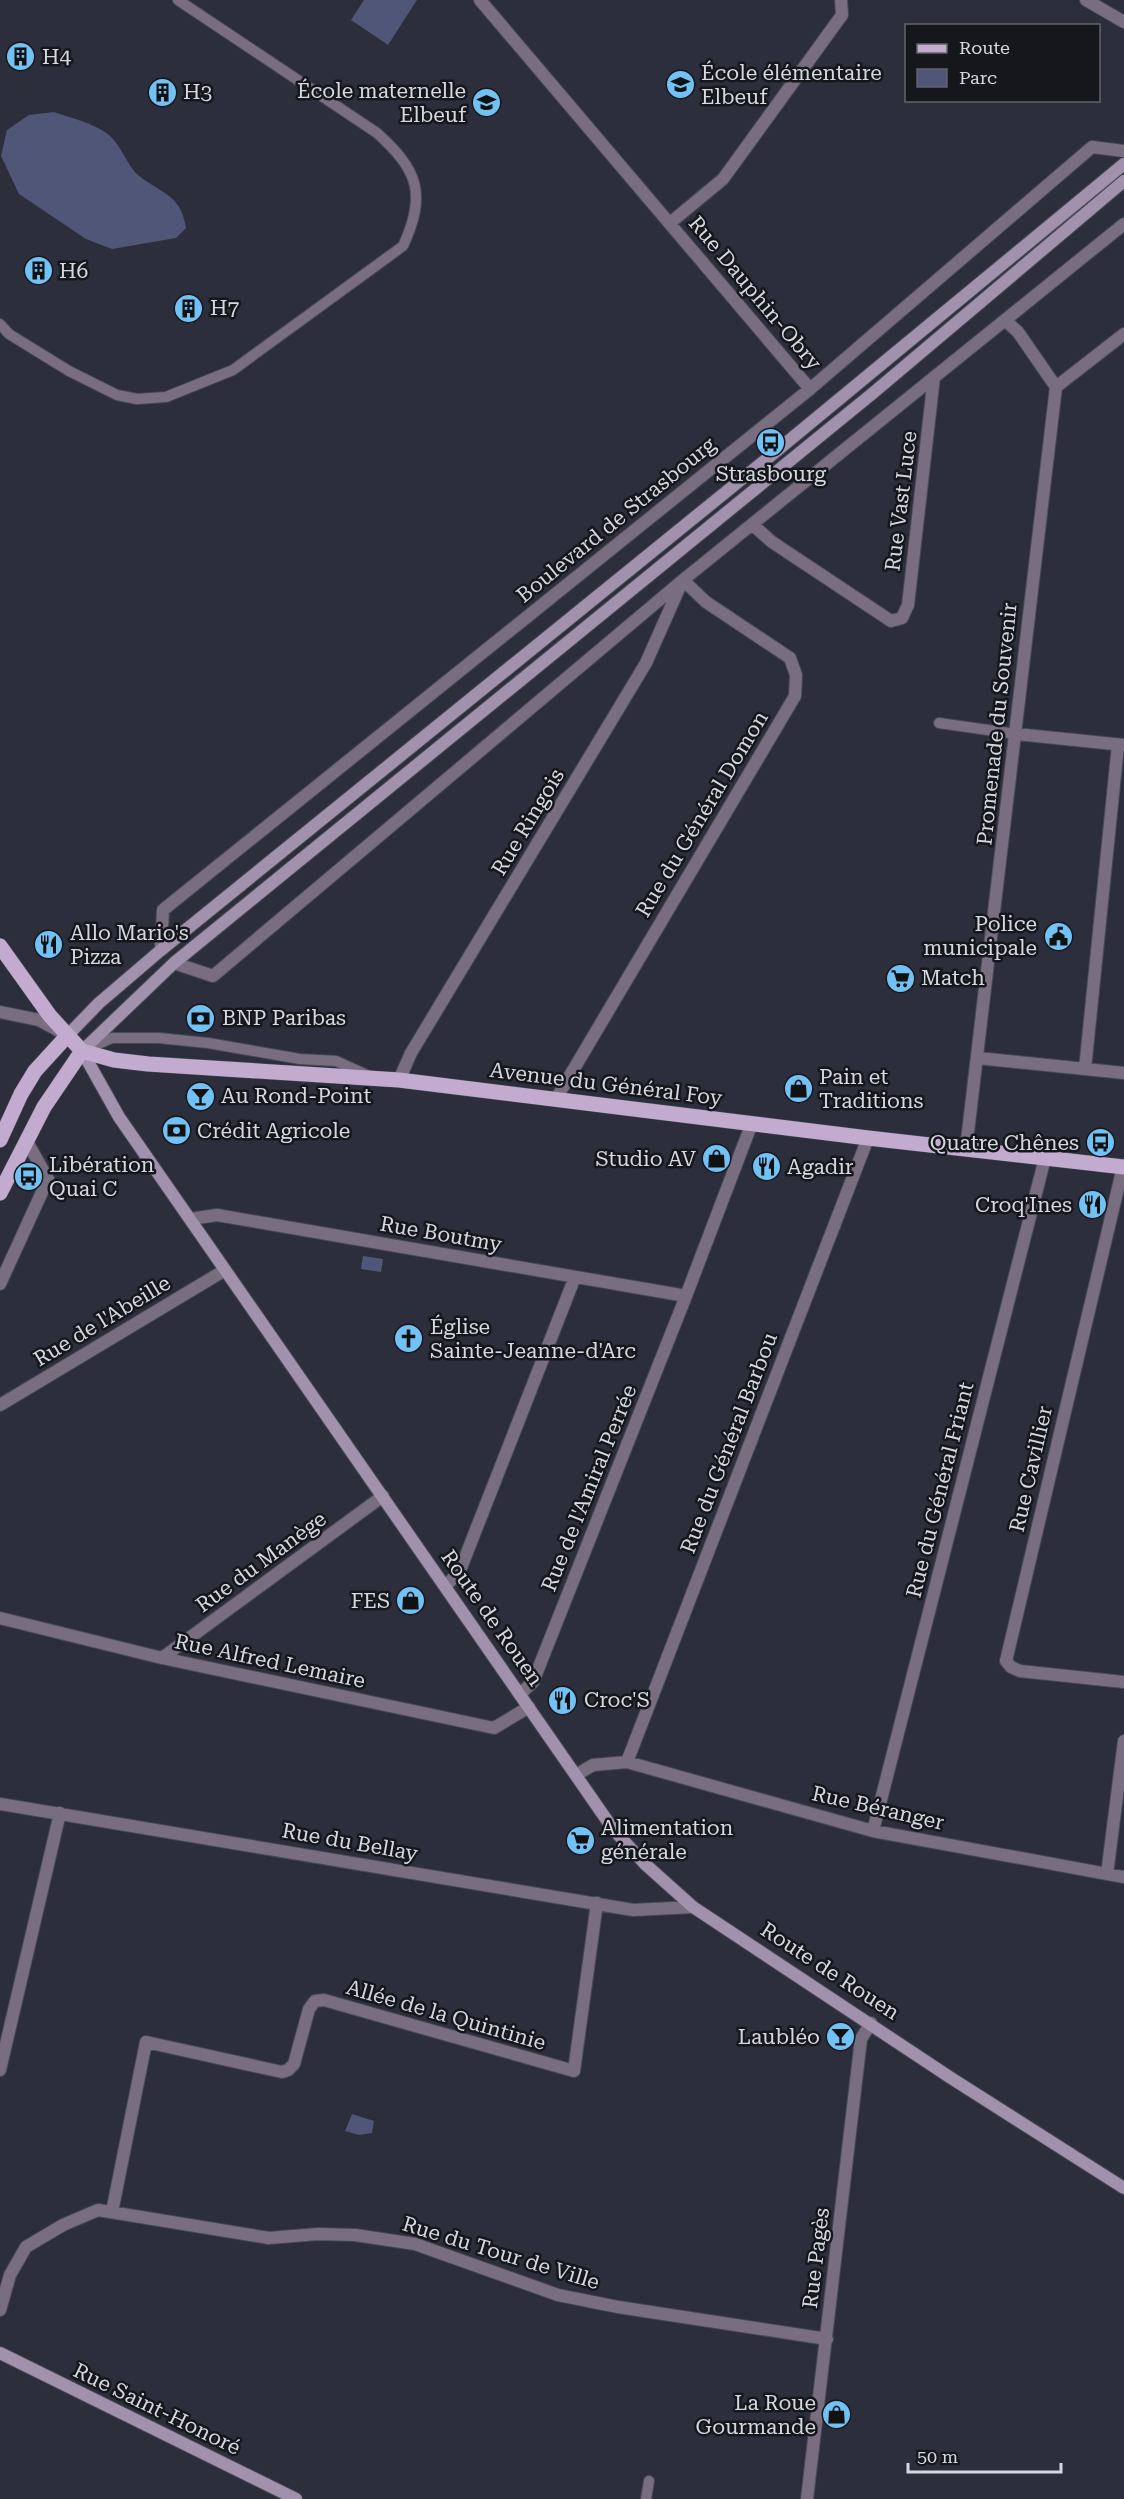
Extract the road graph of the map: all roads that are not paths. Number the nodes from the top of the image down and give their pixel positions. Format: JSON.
{"nodes":[{"id":1,"x":178,"y":0,"type":"edge"},
{"id":2,"x":480,"y":0,"type":"edge"},
{"id":3,"x":841,"y":0,"type":"edge"},
{"id":4,"x":1086,"y":0,"type":"edge"},
{"id":5,"x":1124,"y":22,"type":"edge"},
{"id":6,"x":1124,"y":151,"type":"edge"},
{"id":7,"x":1124,"y":164,"type":"edge"},
{"id":8,"x":1124,"y":181,"type":"edge"},
{"id":9,"x":670,"y":223,"type":"junction"},
{"id":10,"x":1124,"y":224,"type":"edge"},
{"id":11,"x":1005,"y":320,"type":"junction"},
{"id":12,"x":0,"y":324,"type":"edge"},
{"id":13,"x":1124,"y":334,"type":"edge"},
{"id":14,"x":934,"y":377,"type":"junction"},
{"id":15,"x":1056,"y":387,"type":"junction"},
{"id":16,"x":810,"y":389,"type":"junction"},
{"id":17,"x":753,"y":525,"type":"junction"},
{"id":18,"x":683,"y":580,"type":"junction"},
{"id":19,"x":939,"y":723,"type":"dead end"},
{"id":20,"x":1016,"y":734,"type":"junction"},
{"id":21,"x":1121,"y":745,"type":"edge"},
{"id":22,"x":0,"y":946,"type":"edge"},
{"id":23,"x":161,"y":950,"type":"junction"},
{"id":24,"x":174,"y":963,"type":"junction"},
{"id":25,"x":0,"y":1012,"type":"edge"},
{"id":26,"x":67,"y":1036,"type":"junction"},
{"id":27,"x":82,"y":1052,"type":"junction"},
{"id":28,"x":978,"y":1058,"type":"junction"},
{"id":29,"x":1085,"y":1069,"type":"junction"},
{"id":30,"x":1124,"y":1073,"type":"edge"},
{"id":31,"x":375,"y":1079,"type":"junction"},
{"id":32,"x":399,"y":1080,"type":"junction"},
{"id":33,"x":556,"y":1099,"type":"junction"},
{"id":34,"x":7,"y":1114,"type":"edge"},
{"id":35,"x":752,"y":1123,"type":"junction"},
{"id":36,"x":868,"y":1138,"type":"junction"},
{"id":37,"x":0,"y":1140,"type":"edge"},
{"id":38,"x":26,"y":1140,"type":"junction"},
{"id":39,"x":966,"y":1149,"type":"junction"},
{"id":40,"x":1045,"y":1158,"type":"junction"},
{"id":41,"x":1124,"y":1167,"type":"edge"},
{"id":42,"x":0,"y":1193,"type":"edge"},
{"id":43,"x":190,"y":1219,"type":"junction"},
{"id":44,"x":225,"y":1270,"type":"junction"},
{"id":45,"x":575,"y":1277,"type":"junction"},
{"id":46,"x":0,"y":1284,"type":"edge"},
{"id":47,"x":686,"y":1296,"type":"junction"},
{"id":48,"x":0,"y":1405,"type":"edge"},
{"id":49,"x":382,"y":1496,"type":"junction"},
{"id":50,"x":445,"y":1586,"type":"junction"},
{"id":51,"x":0,"y":1618,"type":"edge"},
{"id":52,"x":162,"y":1658,"type":"junction"},
{"id":53,"x":1124,"y":1682,"type":"edge"},
{"id":54,"x":520,"y":1694,"type":"junction"},
{"id":55,"x":529,"y":1707,"type":"junction"},
{"id":56,"x":1124,"y":1741,"type":"edge"},
{"id":57,"x":627,"y":1762,"type":"junction"},
{"id":58,"x":576,"y":1775,"type":"junction"},
{"id":59,"x":0,"y":1804,"type":"edge"},
{"id":60,"x":60,"y":1814,"type":"junction"},
{"id":61,"x":873,"y":1831,"type":"junction"},
{"id":62,"x":1107,"y":1874,"type":"junction"},
{"id":63,"x":1124,"y":1877,"type":"edge"},
{"id":64,"x":597,"y":1903,"type":"junction"},
{"id":65,"x":693,"y":1907,"type":"junction"},
{"id":66,"x":871,"y":2024,"type":"junction"},
{"id":67,"x":0,"y":2070,"type":"edge"},
{"id":68,"x":1124,"y":2188,"type":"edge"},
{"id":69,"x":112,"y":2212,"type":"junction"},
{"id":70,"x":0,"y":2310,"type":"edge"},
{"id":71,"x":826,"y":2339,"type":"junction"},
{"id":72,"x":0,"y":2353,"type":"edge"},
{"id":73,"x":649,"y":2481,"type":"dead end"},
{"id":74,"x":296,"y":2499,"type":"edge"},
{"id":75,"x":646,"y":2499,"type":"edge"},
{"id":76,"x":807,"y":2499,"type":"edge"}],
"edges":[{"from":1,"to":12,"type":"lane"},
{"from":2,"to":9,"type":"street","name":"Rue Dauphin-Obry"},
{"from":3,"to":9,"type":"street"},
{"from":4,"to":5,"type":"street"},
{"from":6,"to":16,"type":"street","name":"Boulevard de Strasbourg"},
{"from":7,"to":23,"type":"main road"},
{"from":8,"to":24,"type":"main road"},
{"from":9,"to":16,"type":"street","name":"Rue Dauphin-Obry"},
{"from":10,"to":11,"type":"street"},
{"from":11,"to":14,"type":"street"},
{"from":11,"to":15,"type":"street"},
{"from":13,"to":15,"type":"street"},
{"from":14,"to":17,"type":"street"},
{"from":14,"to":17,"type":"street","name":"Rue Vast Luce"},
{"from":15,"to":20,"type":"street","name":"Promenade du Souvenir"},
{"from":16,"to":23,"type":"street","name":"Boulevard de Strasbourg"},
{"from":17,"to":18,"type":"street"},
{"from":18,"to":24,"type":"street"},
{"from":18,"to":32,"type":"street","name":"Rue Ringois"},
{"from":18,"to":33,"type":"street","name":"Rue du Général Domon"},
{"from":19,"to":20,"type":"lane"},
{"from":20,"to":21,"type":"street"},
{"from":20,"to":28,"type":"street","name":"Promenade du Souvenir"},
{"from":21,"to":29,"type":"street"},
{"from":22,"to":26,"type":"main road","name":"Route de Rouen"},
{"from":23,"to":26,"type":"main road"},
{"from":24,"to":27,"type":"main road"},
{"from":25,"to":26,"type":"street"},
{"from":26,"to":27,"type":"main road","name":"Route de Rouen"},
{"from":26,"to":34,"type":"main road"},
{"from":27,"to":31,"type":"main road","name":"Avenue du Général Foy"},
{"from":27,"to":31,"type":"lane"},
{"from":27,"to":38,"type":"main road"},
{"from":27,"to":43,"type":"main road","name":"Route de Rouen"},
{"from":28,"to":29,"type":"street"},
{"from":28,"to":39,"type":"street","name":"Promenade du Souvenir"},
{"from":29,"to":30,"type":"street"},
{"from":31,"to":32,"type":"main road","name":"Avenue du Général Foy"},
{"from":32,"to":33,"type":"main road","name":"Avenue du Général Foy"},
{"from":33,"to":35,"type":"main road","name":"Avenue du Général Foy"},
{"from":34,"to":37,"type":"main road"},
{"from":35,"to":36,"type":"main road","name":"Avenue du Général Foy"},
{"from":35,"to":47,"type":"street","name":"Rue de l'Amiral Perrée"},
{"from":36,"to":39,"type":"main road","name":"Avenue du Général Foy"},
{"from":36,"to":57,"type":"street","name":"Rue du Général Barbou"},
{"from":38,"to":42,"type":"main road"},
{"from":38,"to":46,"type":"street"},
{"from":39,"to":40,"type":"main road","name":"Avenue du Général Foy"},
{"from":40,"to":41,"type":"main road","name":"Avenue du Général Foy"},
{"from":40,"to":61,"type":"street","name":"Rue du Général Friant"},
{"from":41,"to":53,"type":"street","name":"Rue Cavillier"},
{"from":43,"to":44,"type":"main road","name":"Route de Rouen"},
{"from":43,"to":45,"type":"street","name":"Rue Boutmy"},
{"from":44,"to":48,"type":"street","name":"Rue de l'Abeille"},
{"from":44,"to":49,"type":"main road","name":"Route de Rouen"},
{"from":45,"to":47,"type":"street","name":"Rue Boutmy"},
{"from":45,"to":50,"type":"street"},
{"from":47,"to":54,"type":"street","name":"Rue de l'Amiral Perrée"},
{"from":49,"to":50,"type":"main road","name":"Route de Rouen"},
{"from":49,"to":52,"type":"street","name":"Rue du Manège"},
{"from":50,"to":54,"type":"main road","name":"Route de Rouen"},
{"from":51,"to":52,"type":"street","name":"Rue Alfred Lemaire"},
{"from":52,"to":55,"type":"street","name":"Rue Alfred Lemaire"},
{"from":54,"to":55,"type":"main road","name":"Route de Rouen"},
{"from":55,"to":58,"type":"main road","name":"Route de Rouen"},
{"from":56,"to":62,"type":"street"},
{"from":57,"to":58,"type":"street"},
{"from":57,"to":61,"type":"street","name":"Rue Béranger"},
{"from":58,"to":65,"type":"main road","name":"Route de Rouen"},
{"from":59,"to":60,"type":"street","name":"Rue du Bellay"},
{"from":60,"to":64,"type":"street","name":"Rue du Bellay"},
{"from":60,"to":67,"type":"street"},
{"from":61,"to":62,"type":"street","name":"Rue Béranger"},
{"from":62,"to":63,"type":"street","name":"Rue Béranger"},
{"from":64,"to":65,"type":"street","name":"Rue du Bellay"},
{"from":64,"to":69,"type":"street","name":"Allée de la Quintinie"},
{"from":65,"to":66,"type":"main road","name":"Route de Rouen"},
{"from":66,"to":68,"type":"main road","name":"Route de Rouen"},
{"from":66,"to":71,"type":"street","name":"Rue Pagès"},
{"from":69,"to":70,"type":"street","name":"Rue du Tour de Ville"},
{"from":69,"to":71,"type":"street","name":"Rue du Tour de Ville"},
{"from":71,"to":76,"type":"street","name":"Rue Pagès"},
{"from":72,"to":74,"type":"main road","name":"Rue Saint-Honoré"},
{"from":73,"to":75,"type":"lane"}]}
